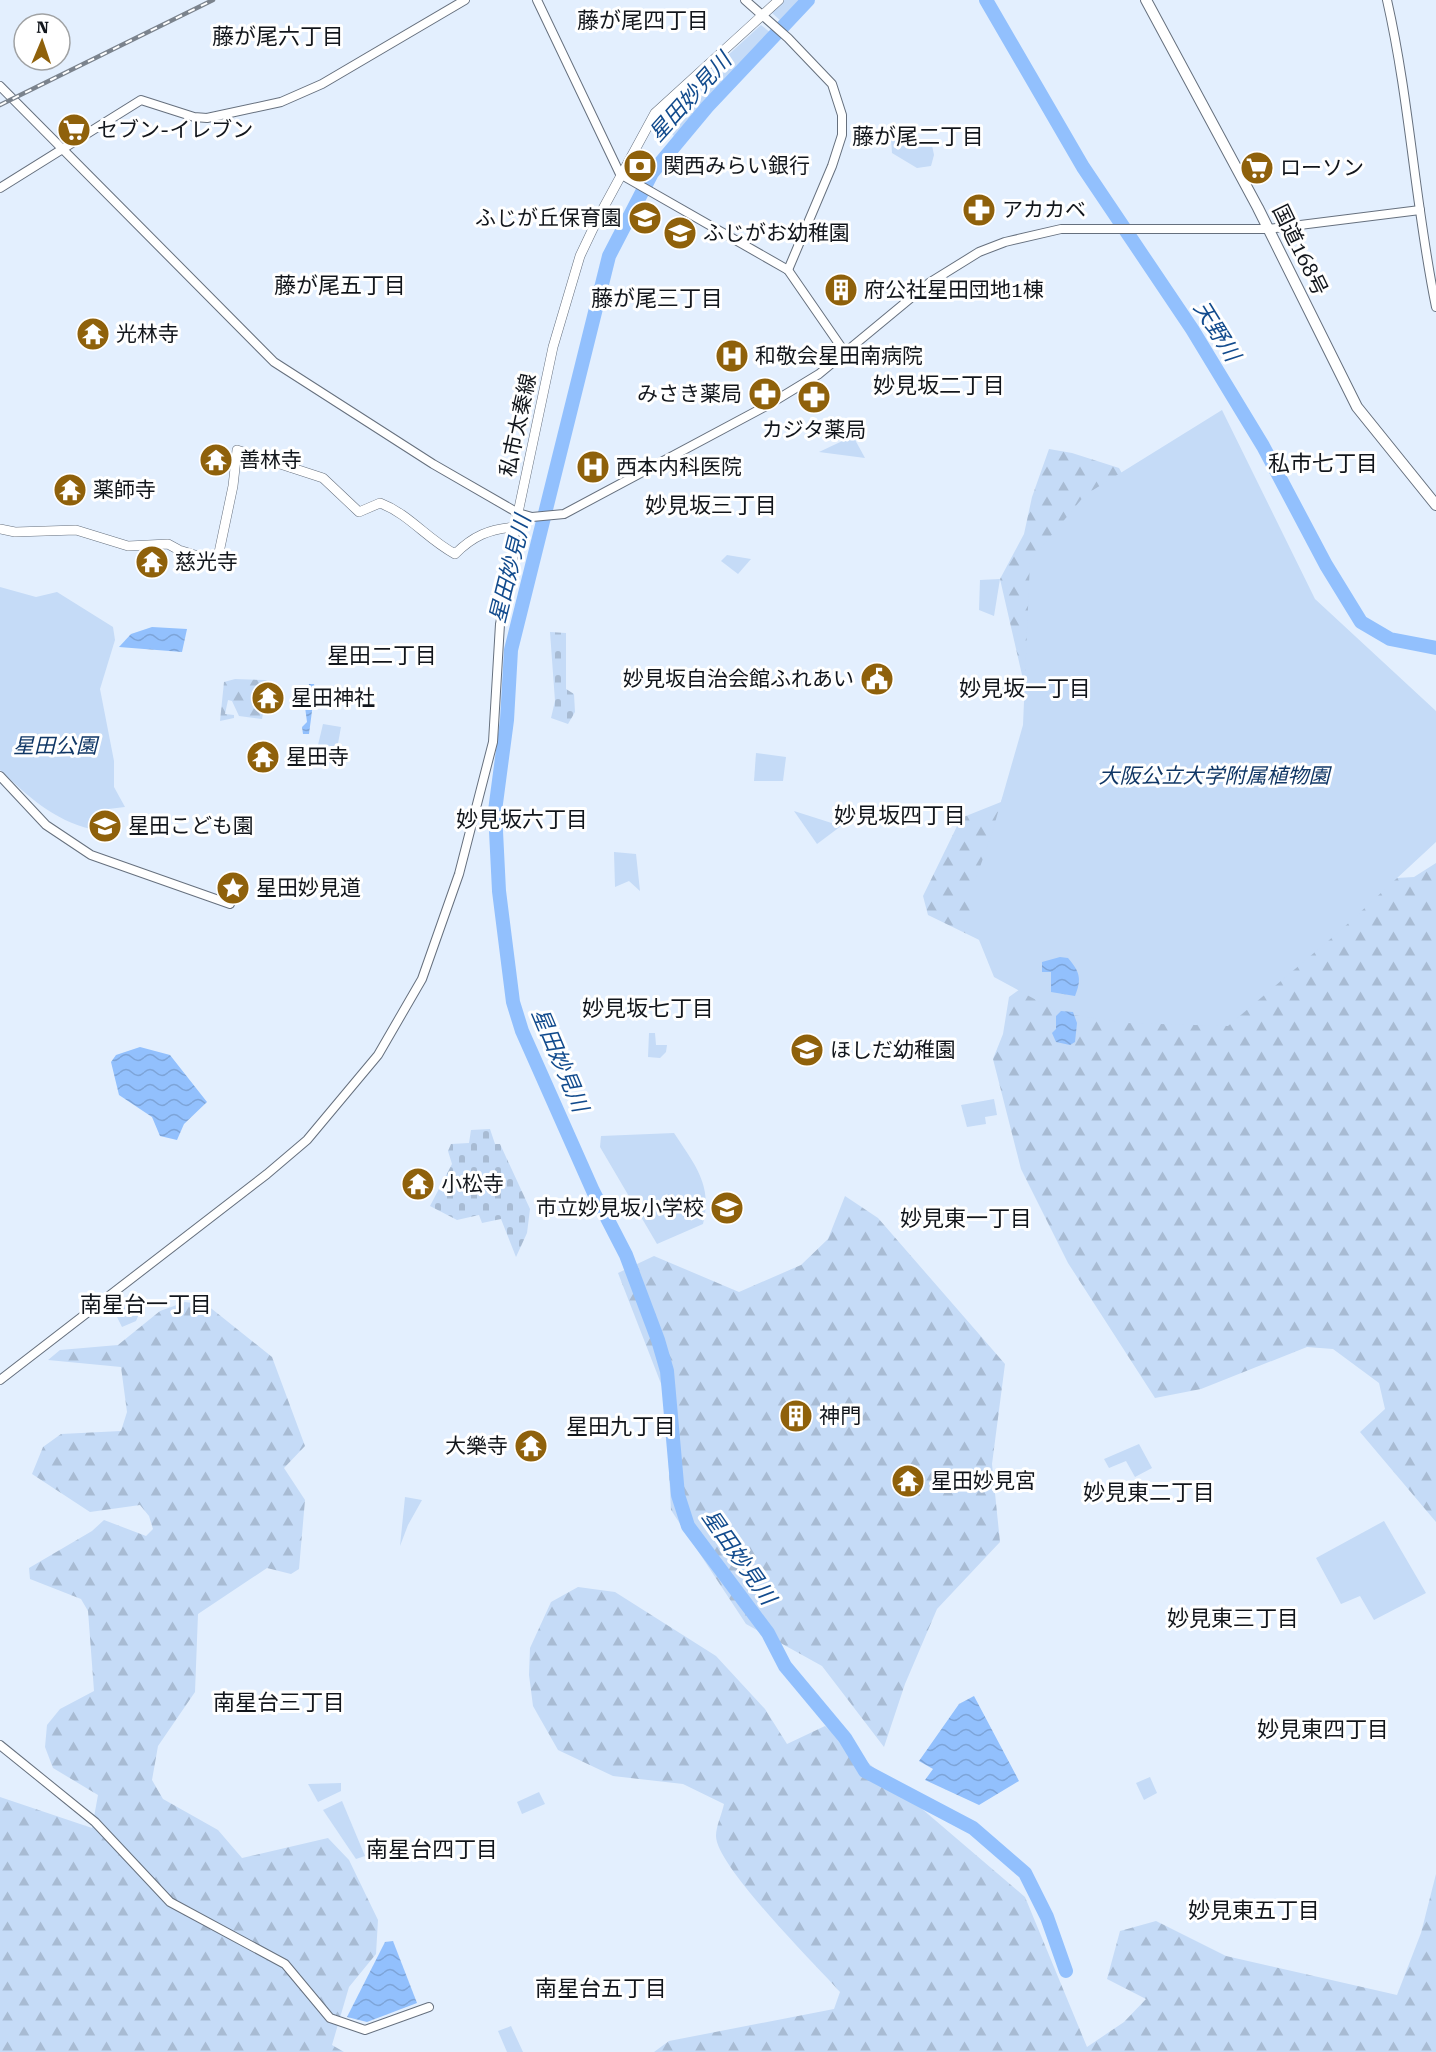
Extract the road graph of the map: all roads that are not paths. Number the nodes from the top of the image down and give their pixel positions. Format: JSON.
{"nodes":[{"id":1,"x":465,"y":0,"type":"edge"},
{"id":2,"x":537,"y":0,"type":"edge"},
{"id":3,"x":745,"y":0,"type":"edge"},
{"id":4,"x":779,"y":0,"type":"edge"},
{"id":5,"x":1146,"y":0,"type":"edge"},
{"id":6,"x":1387,"y":0,"type":"edge"},
{"id":7,"x":764,"y":16,"type":"junction"},
{"id":8,"x":0,"y":86,"type":"edge"},
{"id":9,"x":63,"y":148,"type":"junction"},
{"id":10,"x":620,"y":174,"type":"junction"},
{"id":11,"x":0,"y":188,"type":"edge"},
{"id":12,"x":1420,"y":210,"type":"junction"},
{"id":13,"x":1268,"y":229,"type":"junction"},
{"id":14,"x":788,"y":270,"type":"junction"},
{"id":15,"x":1436,"y":307,"type":"edge"},
{"id":16,"x":846,"y":354,"type":"junction"},
{"id":17,"x":1436,"y":505,"type":"edge"},
{"id":18,"x":518,"y":513,"type":"junction"},
{"id":19,"x":515,"y":527,"type":"junction"},
{"id":20,"x":0,"y":529,"type":"edge"},
{"id":21,"x":0,"y":776,"type":"edge"},
{"id":22,"x":230,"y":904,"type":"dead end"},
{"id":23,"x":0,"y":1380,"type":"edge"},
{"id":24,"x":0,"y":1745,"type":"edge"},
{"id":25,"x":429,"y":2007,"type":"dead end"}],
"edges":[{"from":1,"to":9,"type":"street"},
{"from":2,"to":10,"type":"street"},
{"from":3,"to":7,"type":"street"},
{"from":4,"to":7,"type":"main road","name":"私市太秦線"},
{"from":5,"to":13,"type":"highway","name":"国道168号"},
{"from":6,"to":12,"type":"street"},
{"from":7,"to":10,"type":"main road","name":"私市太秦線"},
{"from":7,"to":14,"type":"street"},
{"from":8,"to":9,"type":"street"},
{"from":9,"to":11,"type":"street"},
{"from":9,"to":18,"type":"street"},
{"from":10,"to":14,"type":"street"},
{"from":10,"to":18,"type":"main road","name":"私市太秦線"},
{"from":12,"to":13,"type":"street"},
{"from":12,"to":15,"type":"street"},
{"from":13,"to":16,"type":"street"},
{"from":13,"to":17,"type":"highway","name":"国道168号"},
{"from":14,"to":16,"type":"street"},
{"from":16,"to":18,"type":"street"},
{"from":18,"to":19,"type":"main road","name":"私市太秦線"},
{"from":19,"to":20,"type":"main road"},
{"from":19,"to":23,"type":"street"},
{"from":21,"to":22,"type":"street"},
{"from":24,"to":25,"type":"street"}]}
